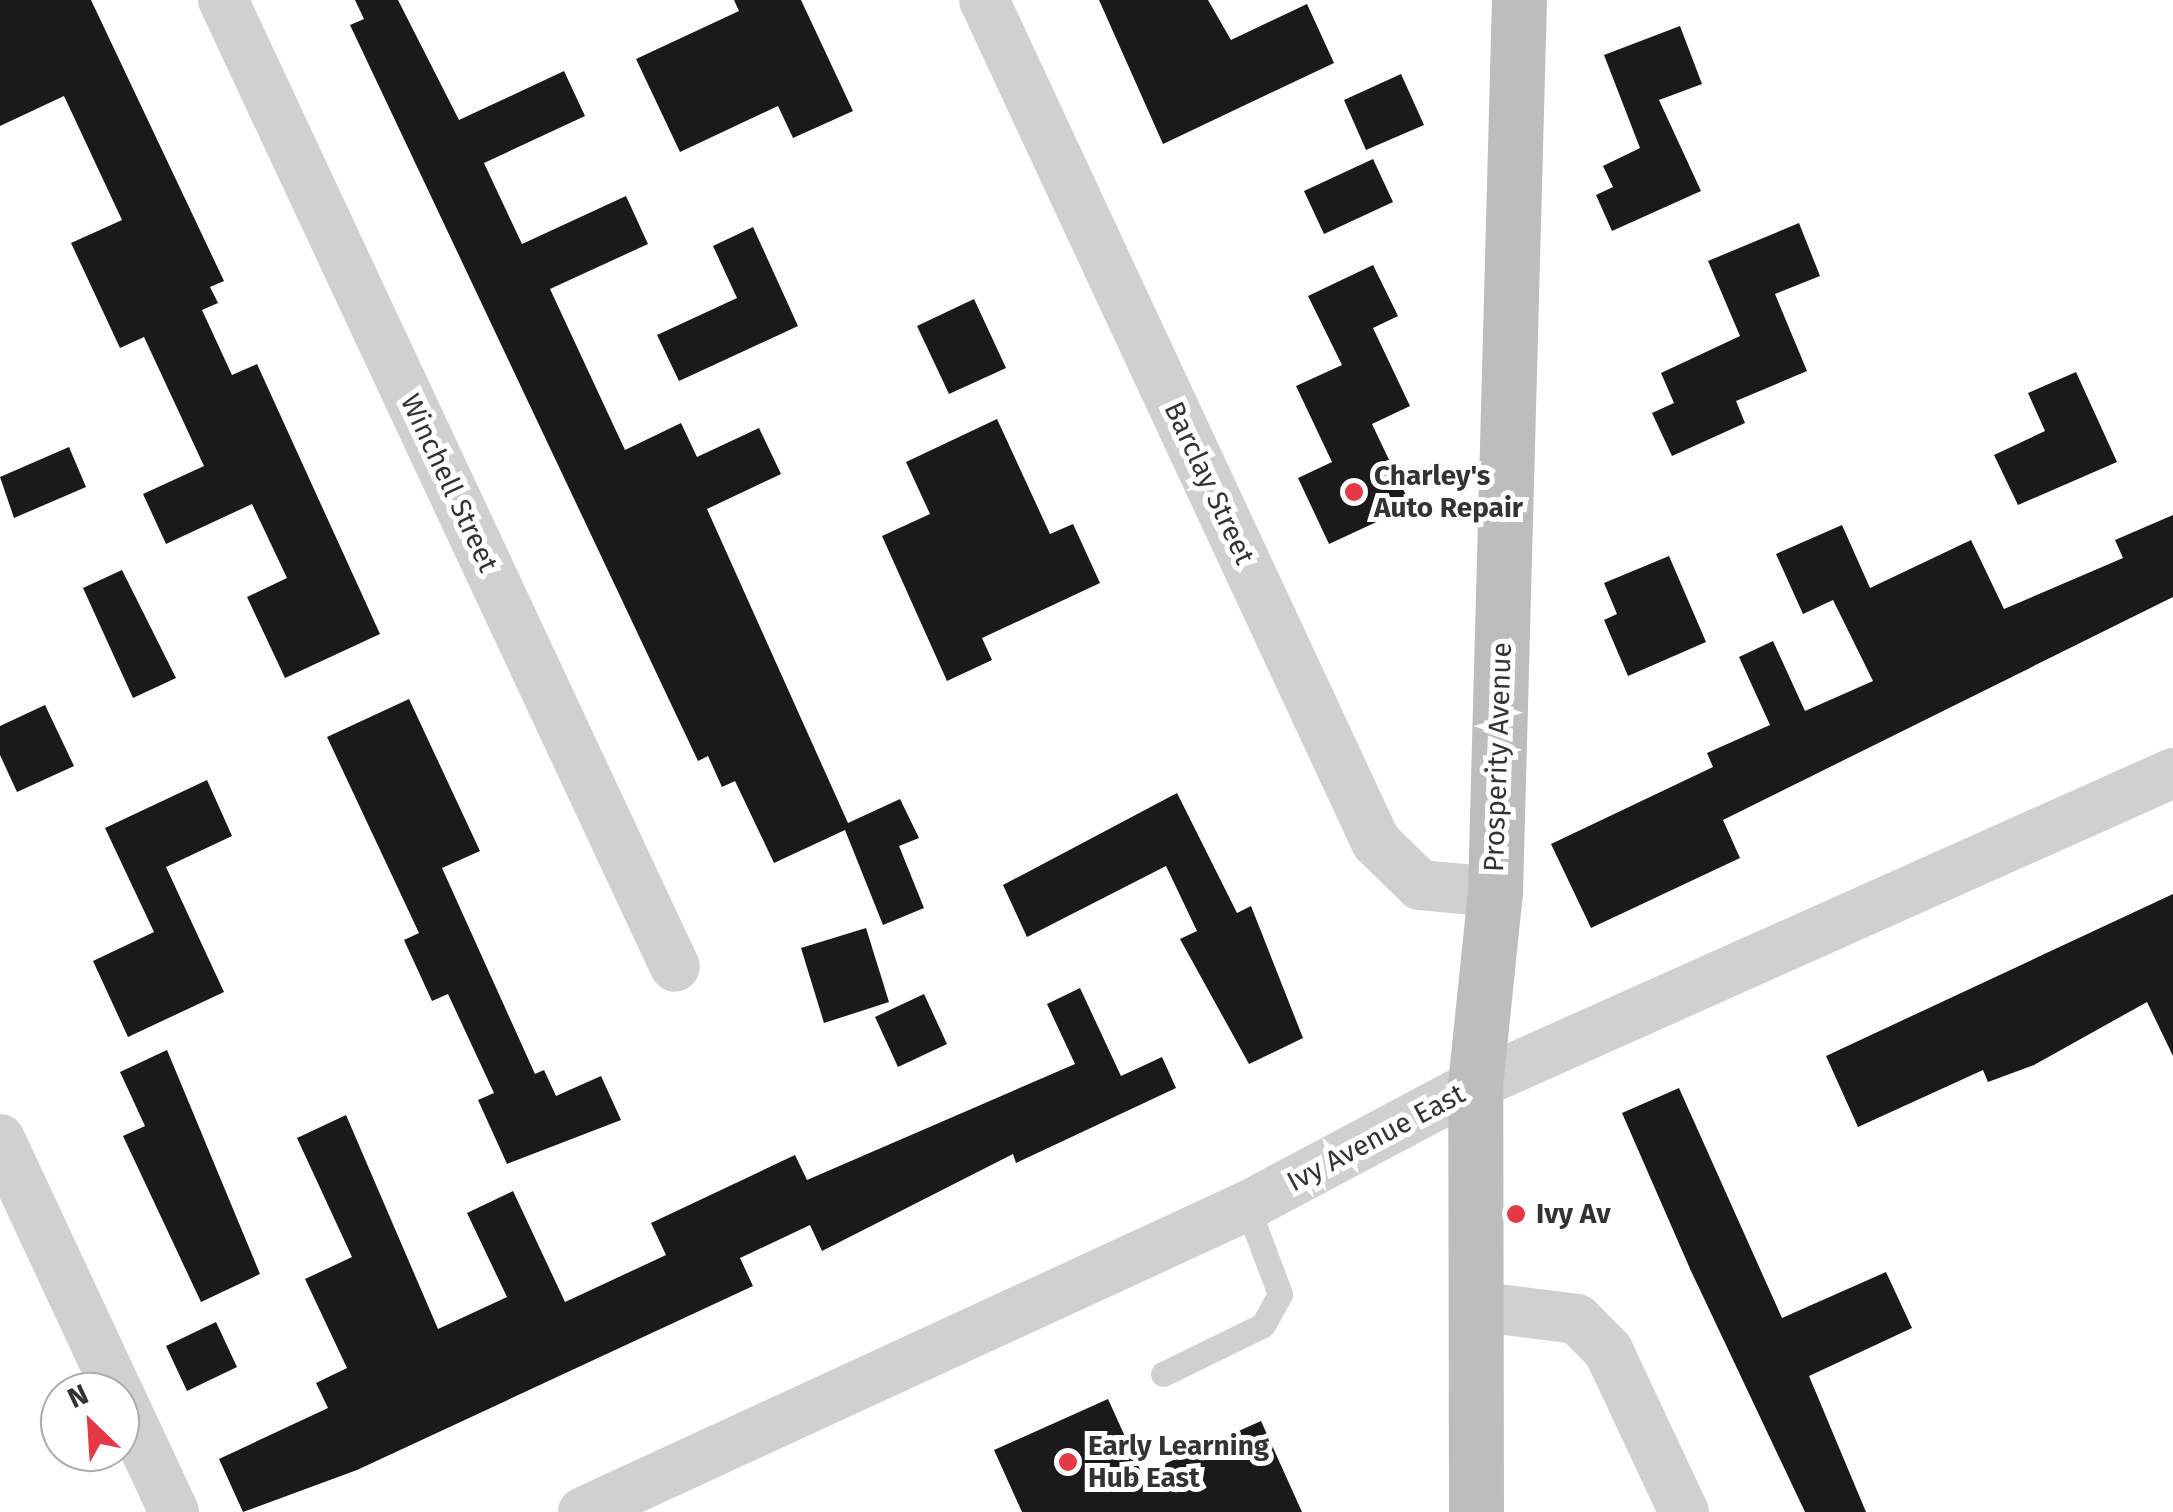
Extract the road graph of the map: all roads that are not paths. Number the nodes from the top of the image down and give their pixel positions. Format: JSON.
{"nodes":[{"id":1,"x":223,"y":0,"type":"edge"},
{"id":2,"x":984,"y":0,"type":"edge"},
{"id":3,"x":1519,"y":0,"type":"edge"},
{"id":4,"x":2173,"y":773,"type":"edge"},
{"id":5,"x":1495,"y":892,"type":"junction"},
{"id":6,"x":675,"y":967,"type":"dead end"},
{"id":7,"x":1475,"y":1085,"type":"junction"},
{"id":8,"x":0,"y":1139,"type":"edge"},
{"id":9,"x":1247,"y":1206,"type":"junction"},
{"id":10,"x":1483,"y":1307,"type":"junction"},
{"id":11,"x":109,"y":1372,"type":"edge"},
{"id":12,"x":1163,"y":1374,"type":"dead end"},
{"id":13,"x":140,"y":1439,"type":"edge"},
{"id":14,"x":174,"y":1512,"type":"edge"},
{"id":15,"x":583,"y":1512,"type":"edge"},
{"id":16,"x":1476,"y":1512,"type":"edge"},
{"id":17,"x":1684,"y":1512,"type":"edge"}],
"edges":[{"from":1,"to":6,"type":"street","name":"Winchell Street"},
{"from":2,"to":5,"type":"street","name":"Barclay Street"},
{"from":3,"to":5,"type":"street","name":"Prosperity Avenue"},
{"from":4,"to":7,"type":"street","name":"Ivy Avenue East"},
{"from":5,"to":7,"type":"street","name":"Prosperity Avenue"},
{"from":7,"to":9,"type":"street","name":"Ivy Avenue East"},
{"from":7,"to":10,"type":"street","name":"Prosperity Avenue"},
{"from":8,"to":11,"type":"street"},
{"from":9,"to":12,"type":"lane"},
{"from":9,"to":15,"type":"street","name":"Ivy Avenue East"},
{"from":10,"to":16,"type":"street","name":"Prosperity Avenue"},
{"from":10,"to":17,"type":"street"},
{"from":13,"to":14,"type":"street"}]}
